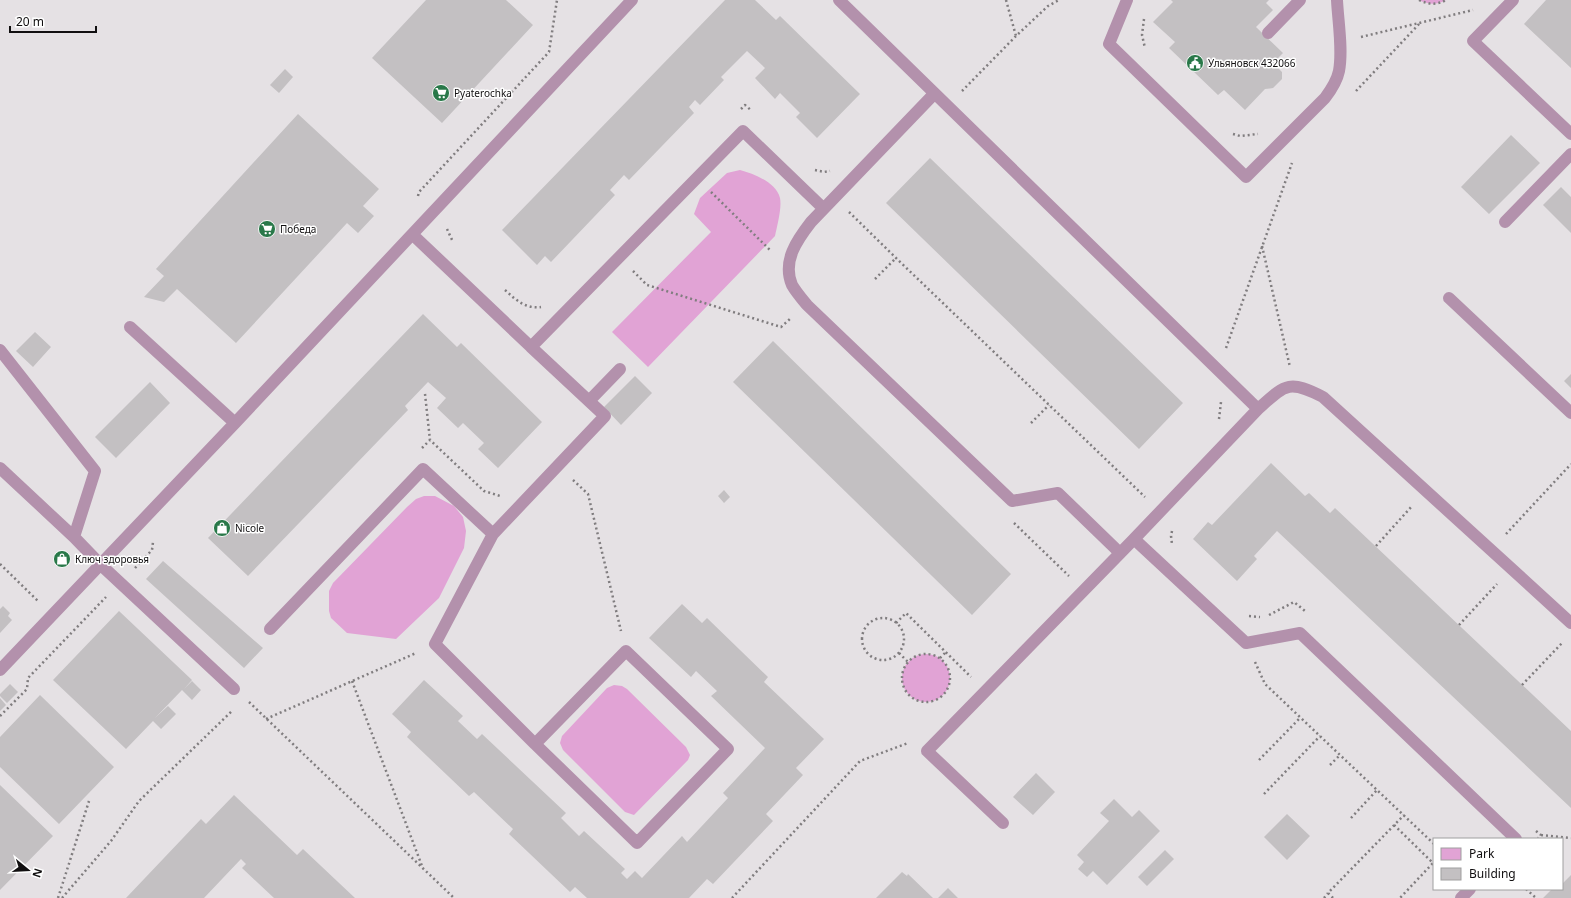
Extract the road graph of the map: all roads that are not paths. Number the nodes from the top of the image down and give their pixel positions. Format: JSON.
{"nodes":[{"id":1,"x":632,"y":0,"type":"edge"},
{"id":2,"x":838,"y":0,"type":"edge"},
{"id":3,"x":1127,"y":0,"type":"edge"},
{"id":4,"x":1300,"y":0,"type":"edge"},
{"id":5,"x":1337,"y":0,"type":"edge"},
{"id":6,"x":1513,"y":0,"type":"edge"},
{"id":7,"x":1268,"y":33,"type":"dead end"},
{"id":8,"x":934,"y":94,"type":"junction"},
{"id":9,"x":1571,"y":134,"type":"edge"},
{"id":10,"x":1571,"y":154,"type":"edge"},
{"id":11,"x":823,"y":208,"type":"junction"},
{"id":12,"x":1505,"y":222,"type":"dead end"},
{"id":13,"x":413,"y":234,"type":"junction"},
{"id":14,"x":1449,"y":298,"type":"dead end"},
{"id":15,"x":130,"y":326,"type":"dead end"},
{"id":16,"x":531,"y":347,"type":"junction"},
{"id":17,"x":0,"y":350,"type":"edge"},
{"id":18,"x":620,"y":369,"type":"dead end"},
{"id":19,"x":589,"y":401,"type":"junction"},
{"id":20,"x":1258,"y":409,"type":"junction"},
{"id":21,"x":1571,"y":413,"type":"edge"},
{"id":22,"x":235,"y":423,"type":"junction"},
{"id":23,"x":0,"y":468,"type":"edge"},
{"id":24,"x":493,"y":534,"type":"junction"},
{"id":25,"x":74,"y":537,"type":"junction"},
{"id":26,"x":1134,"y":539,"type":"junction"},
{"id":27,"x":1120,"y":553,"type":"junction"},
{"id":28,"x":101,"y":565,"type":"junction"},
{"id":29,"x":1571,"y":623,"type":"edge"},
{"id":30,"x":270,"y":629,"type":"dead end"},
{"id":31,"x":0,"y":670,"type":"edge"},
{"id":32,"x":234,"y":689,"type":"road end"},
{"id":33,"x":535,"y":744,"type":"junction"},
{"id":34,"x":1003,"y":823,"type":"dead end"},
{"id":35,"x":1515,"y":838,"type":"edge"},
{"id":36,"x":1469,"y":890,"type":"edge"},
{"id":37,"x":1461,"y":898,"type":"edge"}],
"edges":[{"from":1,"to":13,"type":"lane"},
{"from":2,"to":8,"type":"lane"},
{"from":3,"to":5,"type":"lane"},
{"from":4,"to":7,"type":"lane"},
{"from":6,"to":9,"type":"lane"},
{"from":8,"to":11,"type":"lane"},
{"from":8,"to":20,"type":"lane"},
{"from":10,"to":12,"type":"lane"},
{"from":11,"to":16,"type":"lane"},
{"from":11,"to":27,"type":"lane"},
{"from":13,"to":16,"type":"lane"},
{"from":13,"to":22,"type":"lane"},
{"from":14,"to":21,"type":"lane"},
{"from":15,"to":22,"type":"lane"},
{"from":16,"to":19,"type":"lane"},
{"from":17,"to":25,"type":"lane"},
{"from":18,"to":19,"type":"lane"},
{"from":19,"to":24,"type":"lane"},
{"from":20,"to":26,"type":"lane"},
{"from":20,"to":29,"type":"lane"},
{"from":22,"to":28,"type":"lane"},
{"from":23,"to":25,"type":"lane"},
{"from":24,"to":30,"type":"lane"},
{"from":24,"to":33,"type":"lane"},
{"from":25,"to":28,"type":"lane"},
{"from":26,"to":27,"type":"lane"},
{"from":26,"to":35,"type":"lane"},
{"from":27,"to":34,"type":"lane"},
{"from":28,"to":31,"type":"lane"},
{"from":28,"to":32,"type":"lane"},
{"from":33,"to":33,"type":"lane"},
{"from":36,"to":37,"type":"lane"}]}
